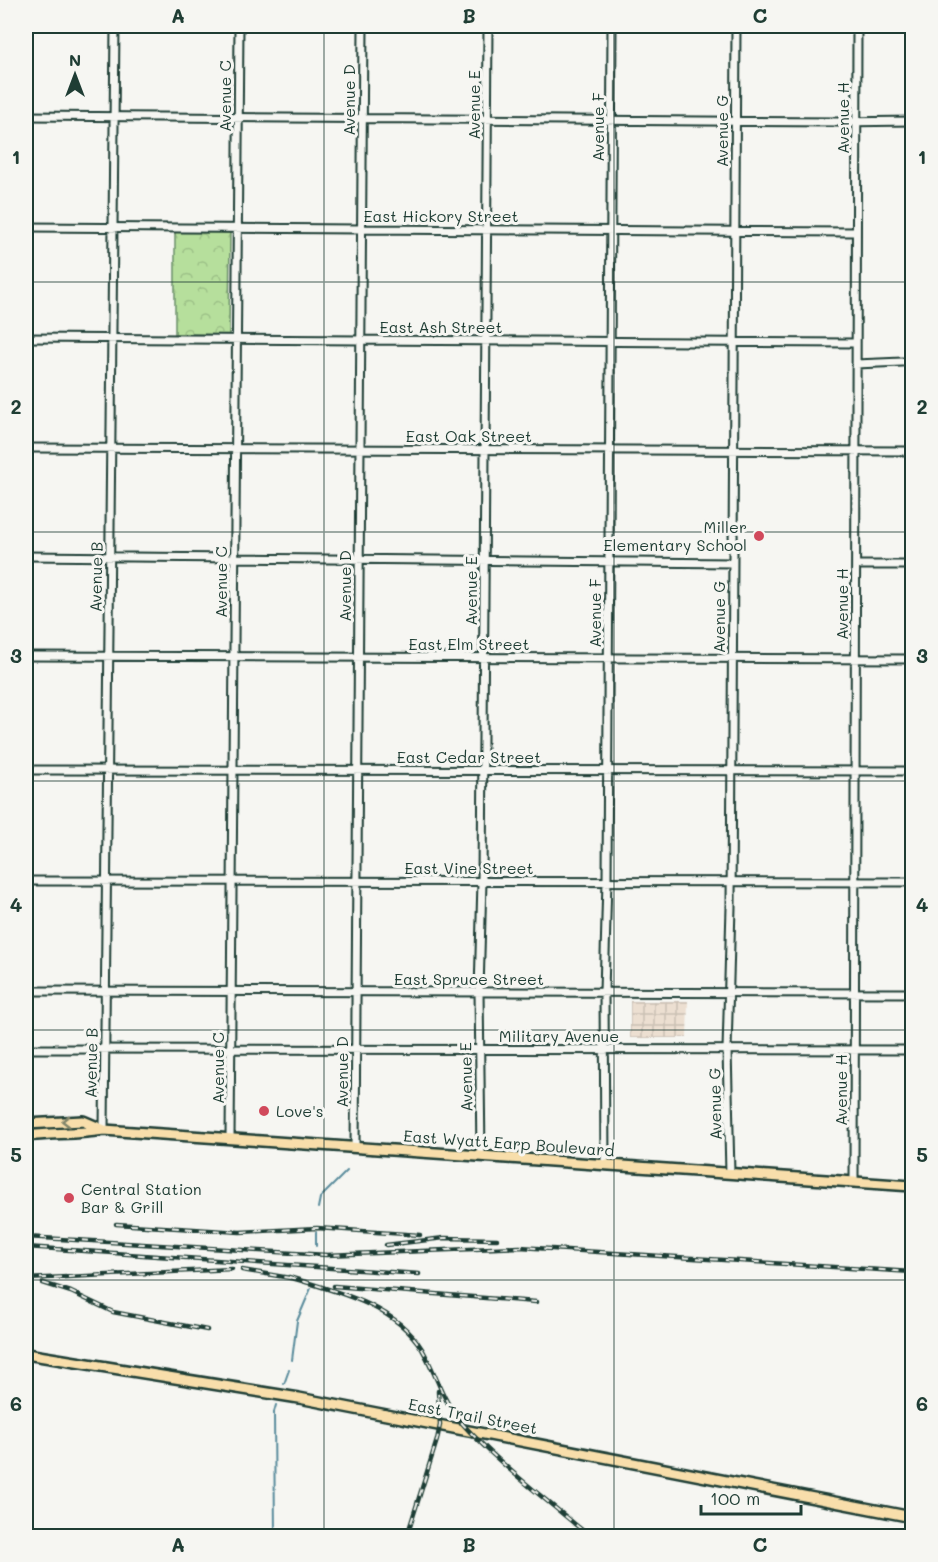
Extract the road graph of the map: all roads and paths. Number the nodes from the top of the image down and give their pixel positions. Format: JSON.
{"nodes":[{"id":1,"x":115,"y":26,"type":"edge"},
{"id":2,"x":239,"y":26,"type":"edge"},
{"id":3,"x":363,"y":26,"type":"edge"},
{"id":4,"x":488,"y":26,"type":"edge"},
{"id":5,"x":612,"y":26,"type":"edge"},
{"id":6,"x":736,"y":26,"type":"edge"},
{"id":7,"x":857,"y":26,"type":"edge"},
{"id":8,"x":26,"y":116,"type":"edge"},
{"id":9,"x":114,"y":117,"type":"junction"},
{"id":10,"x":238,"y":118,"type":"junction"},
{"id":11,"x":362,"y":119,"type":"junction"},
{"id":12,"x":487,"y":119,"type":"junction"},
{"id":13,"x":611,"y":120,"type":"junction"},
{"id":14,"x":736,"y":121,"type":"junction"},
{"id":15,"x":857,"y":121,"type":"junction"},
{"id":16,"x":912,"y":121,"type":"edge"},
{"id":17,"x":26,"y":227,"type":"edge"},
{"id":18,"x":113,"y":228,"type":"junction"},
{"id":19,"x":237,"y":228,"type":"junction"},
{"id":20,"x":361,"y":229,"type":"junction"},
{"id":21,"x":487,"y":230,"type":"junction"},
{"id":22,"x":610,"y":230,"type":"junction"},
{"id":23,"x":735,"y":231,"type":"junction"},
{"id":24,"x":856,"y":232,"type":"junction"},
{"id":25,"x":26,"y":338,"type":"edge"},
{"id":26,"x":112,"y":339,"type":"junction"},
{"id":27,"x":237,"y":339,"type":"junction"},
{"id":28,"x":361,"y":340,"type":"junction"},
{"id":29,"x":486,"y":341,"type":"junction"},
{"id":30,"x":610,"y":342,"type":"junction"},
{"id":31,"x":735,"y":343,"type":"junction"},
{"id":32,"x":856,"y":343,"type":"junction"},
{"id":33,"x":902,"y":362,"type":"dead end"},
{"id":34,"x":856,"y":363,"type":"junction"},
{"id":35,"x":26,"y":448,"type":"edge"},
{"id":36,"x":111,"y":449,"type":"junction"},
{"id":37,"x":236,"y":449,"type":"junction"},
{"id":38,"x":360,"y":450,"type":"junction"},
{"id":39,"x":485,"y":450,"type":"junction"},
{"id":40,"x":609,"y":450,"type":"junction"},
{"id":41,"x":734,"y":451,"type":"junction"},
{"id":42,"x":856,"y":451,"type":"junction"},
{"id":43,"x":912,"y":451,"type":"edge"},
{"id":44,"x":26,"y":556,"type":"edge"},
{"id":45,"x":110,"y":557,"type":"junction"},
{"id":46,"x":235,"y":558,"type":"junction"},
{"id":47,"x":359,"y":560,"type":"junction"},
{"id":48,"x":484,"y":561,"type":"junction"},
{"id":49,"x":609,"y":562,"type":"junction"},
{"id":50,"x":733,"y":563,"type":"junction"},
{"id":51,"x":856,"y":565,"type":"junction"},
{"id":52,"x":912,"y":565,"type":"edge"},
{"id":53,"x":26,"y":656,"type":"edge"},
{"id":54,"x":109,"y":656,"type":"junction"},
{"id":55,"x":234,"y":657,"type":"junction"},
{"id":56,"x":358,"y":657,"type":"junction"},
{"id":57,"x":484,"y":658,"type":"junction"},
{"id":58,"x":608,"y":658,"type":"junction"},
{"id":59,"x":733,"y":659,"type":"junction"},
{"id":60,"x":855,"y":659,"type":"junction"},
{"id":61,"x":912,"y":659,"type":"edge"},
{"id":62,"x":26,"y":770,"type":"edge"},
{"id":63,"x":108,"y":770,"type":"junction"},
{"id":64,"x":233,"y":771,"type":"junction"},
{"id":65,"x":357,"y":771,"type":"junction"},
{"id":66,"x":483,"y":771,"type":"junction"},
{"id":67,"x":608,"y":771,"type":"junction"},
{"id":68,"x":732,"y":771,"type":"junction"},
{"id":69,"x":855,"y":771,"type":"junction"},
{"id":70,"x":912,"y":771,"type":"edge"},
{"id":71,"x":26,"y":880,"type":"edge"},
{"id":72,"x":106,"y":881,"type":"junction"},
{"id":73,"x":232,"y":881,"type":"junction"},
{"id":74,"x":357,"y":881,"type":"junction"},
{"id":75,"x":482,"y":881,"type":"junction"},
{"id":76,"x":607,"y":881,"type":"junction"},
{"id":77,"x":732,"y":881,"type":"junction"},
{"id":78,"x":855,"y":881,"type":"junction"},
{"id":79,"x":912,"y":882,"type":"edge"},
{"id":80,"x":26,"y":991,"type":"edge"},
{"id":81,"x":479,"y":991,"type":"junction"},
{"id":82,"x":729,"y":991,"type":"junction"},
{"id":83,"x":105,"y":992,"type":"junction"},
{"id":84,"x":232,"y":992,"type":"junction"},
{"id":85,"x":356,"y":992,"type":"junction"},
{"id":86,"x":604,"y":992,"type":"junction"},
{"id":87,"x":855,"y":993,"type":"junction"},
{"id":88,"x":912,"y":993,"type":"edge"},
{"id":89,"x":26,"y":1048,"type":"edge"},
{"id":90,"x":105,"y":1048,"type":"junction"},
{"id":91,"x":231,"y":1049,"type":"junction"},
{"id":92,"x":355,"y":1049,"type":"junction"},
{"id":93,"x":604,"y":1049,"type":"junction"},
{"id":94,"x":479,"y":1050,"type":"junction"},
{"id":95,"x":727,"y":1050,"type":"junction"},
{"id":96,"x":855,"y":1050,"type":"junction"},
{"id":97,"x":912,"y":1050,"type":"edge"},
{"id":98,"x":26,"y":1124,"type":"edge"},
{"id":99,"x":104,"y":1130,"type":"junction"},
{"id":100,"x":26,"y":1136,"type":"edge"},
{"id":101,"x":230,"y":1138,"type":"junction"},
{"id":102,"x":355,"y":1147,"type":"junction"},
{"id":103,"x":481,"y":1156,"type":"junction"},
{"id":104,"x":605,"y":1165,"type":"junction"},
{"id":105,"x":730,"y":1173,"type":"junction"},
{"id":106,"x":854,"y":1182,"type":"junction"},
{"id":107,"x":912,"y":1186,"type":"edge"},
{"id":108,"x":26,"y":1354,"type":"edge"},
{"id":109,"x":912,"y":1517,"type":"edge"}],
"edges":[{"from":1,"to":9,"type":"street","name":"Avenue B"},
{"from":2,"to":10,"type":"street","name":"Avenue C"},
{"from":3,"to":11,"type":"street","name":"Avenue D"},
{"from":4,"to":12,"type":"street","name":"Avenue E"},
{"from":5,"to":13,"type":"street","name":"Avenue F"},
{"from":6,"to":14,"type":"street","name":"Avenue G"},
{"from":7,"to":15,"type":"street","name":"Avenue H"},
{"from":8,"to":9,"type":"street"},
{"from":9,"to":10,"type":"street"},
{"from":9,"to":18,"type":"street","name":"Avenue B"},
{"from":10,"to":11,"type":"street"},
{"from":10,"to":19,"type":"street","name":"Avenue C"},
{"from":11,"to":12,"type":"street"},
{"from":11,"to":20,"type":"street","name":"Avenue D"},
{"from":12,"to":13,"type":"street"},
{"from":12,"to":21,"type":"street","name":"Avenue E"},
{"from":13,"to":14,"type":"street"},
{"from":13,"to":22,"type":"street","name":"Avenue F"},
{"from":14,"to":15,"type":"street"},
{"from":14,"to":23,"type":"street","name":"Avenue G"},
{"from":15,"to":16,"type":"street"},
{"from":15,"to":24,"type":"street","name":"Avenue H"},
{"from":17,"to":18,"type":"street","name":"East Hickory Street"},
{"from":18,"to":19,"type":"street","name":"East Hickory Street"},
{"from":18,"to":26,"type":"street","name":"Avenue B"},
{"from":19,"to":20,"type":"street","name":"East Hickory Street"},
{"from":19,"to":27,"type":"street","name":"Avenue C"},
{"from":20,"to":21,"type":"street","name":"East Hickory Street"},
{"from":20,"to":28,"type":"street","name":"Avenue D"},
{"from":21,"to":22,"type":"street","name":"East Hickory Street"},
{"from":21,"to":29,"type":"street","name":"Avenue E"},
{"from":22,"to":23,"type":"street","name":"East Hickory Street"},
{"from":22,"to":30,"type":"street","name":"Avenue F"},
{"from":23,"to":24,"type":"street","name":"East Hickory Street"},
{"from":23,"to":31,"type":"street","name":"Avenue G"},
{"from":24,"to":32,"type":"street","name":"Avenue H"},
{"from":25,"to":26,"type":"street","name":"East Ash Street"},
{"from":26,"to":27,"type":"street","name":"East Ash Street"},
{"from":26,"to":36,"type":"street","name":"Avenue B"},
{"from":27,"to":28,"type":"street","name":"East Ash Street"},
{"from":27,"to":37,"type":"street","name":"Avenue C"},
{"from":28,"to":29,"type":"street","name":"East Ash Street"},
{"from":28,"to":38,"type":"street","name":"Avenue D"},
{"from":29,"to":30,"type":"street","name":"East Ash Street"},
{"from":29,"to":39,"type":"street","name":"Avenue E"},
{"from":30,"to":31,"type":"street","name":"East Ash Street"},
{"from":30,"to":40,"type":"street","name":"Avenue F"},
{"from":31,"to":32,"type":"street","name":"East Ash Street"},
{"from":31,"to":41,"type":"street","name":"Avenue G"},
{"from":32,"to":34,"type":"street","name":"Avenue H"},
{"from":33,"to":34,"type":"street"},
{"from":34,"to":42,"type":"street","name":"Avenue H"},
{"from":35,"to":36,"type":"street","name":"East Oak Street"},
{"from":36,"to":37,"type":"street","name":"East Oak Street"},
{"from":36,"to":45,"type":"street","name":"Avenue B"},
{"from":37,"to":38,"type":"street","name":"East Oak Street"},
{"from":37,"to":46,"type":"street","name":"Avenue C"},
{"from":38,"to":39,"type":"street","name":"East Oak Street"},
{"from":38,"to":47,"type":"street","name":"Avenue D"},
{"from":39,"to":40,"type":"street","name":"East Oak Street"},
{"from":39,"to":48,"type":"street","name":"Avenue E"},
{"from":40,"to":41,"type":"street","name":"East Oak Street"},
{"from":40,"to":49,"type":"street","name":"Avenue F"},
{"from":41,"to":42,"type":"street","name":"East Oak Street"},
{"from":41,"to":50,"type":"street","name":"Avenue G"},
{"from":42,"to":43,"type":"street","name":"East Oak Street"},
{"from":42,"to":51,"type":"street","name":"Avenue H"},
{"from":44,"to":45,"type":"street"},
{"from":45,"to":46,"type":"street"},
{"from":45,"to":54,"type":"street","name":"Avenue B"},
{"from":46,"to":47,"type":"street"},
{"from":46,"to":55,"type":"street","name":"Avenue C"},
{"from":47,"to":48,"type":"street"},
{"from":47,"to":56,"type":"street","name":"Avenue D"},
{"from":48,"to":49,"type":"street"},
{"from":48,"to":57,"type":"street","name":"Avenue E"},
{"from":49,"to":50,"type":"street"},
{"from":49,"to":58,"type":"street","name":"Avenue F"},
{"from":50,"to":59,"type":"street","name":"Avenue G"},
{"from":51,"to":52,"type":"street"},
{"from":51,"to":60,"type":"street","name":"Avenue H"},
{"from":53,"to":54,"type":"street","name":"East Elm Street"},
{"from":54,"to":55,"type":"street","name":"East Elm Street"},
{"from":54,"to":63,"type":"street","name":"Avenue B"},
{"from":55,"to":56,"type":"street","name":"East Elm Street"},
{"from":55,"to":64,"type":"street","name":"Avenue C"},
{"from":56,"to":57,"type":"street","name":"East Elm Street"},
{"from":56,"to":65,"type":"street","name":"Avenue D"},
{"from":57,"to":58,"type":"street","name":"East Elm Street"},
{"from":57,"to":66,"type":"street","name":"Avenue E"},
{"from":58,"to":59,"type":"street","name":"East Elm Street"},
{"from":58,"to":67,"type":"street","name":"Avenue F"},
{"from":59,"to":60,"type":"street","name":"East Elm Street"},
{"from":59,"to":68,"type":"street","name":"Avenue G"},
{"from":60,"to":61,"type":"street","name":"East Elm Street"},
{"from":60,"to":69,"type":"street","name":"Avenue H"},
{"from":62,"to":63,"type":"street","name":"East Cedar Street"},
{"from":63,"to":64,"type":"street","name":"East Cedar Street"},
{"from":63,"to":72,"type":"street","name":"Avenue B"},
{"from":64,"to":65,"type":"street","name":"East Cedar Street"},
{"from":64,"to":73,"type":"street","name":"Avenue C"},
{"from":65,"to":66,"type":"street","name":"East Cedar Street"},
{"from":65,"to":74,"type":"street","name":"Avenue D"},
{"from":66,"to":67,"type":"street","name":"East Cedar Street"},
{"from":66,"to":75,"type":"street","name":"Avenue E"},
{"from":67,"to":68,"type":"street","name":"East Cedar Street"},
{"from":67,"to":76,"type":"street","name":"Avenue F"},
{"from":68,"to":69,"type":"street","name":"East Cedar Street"},
{"from":68,"to":77,"type":"street","name":"Avenue G"},
{"from":69,"to":70,"type":"street","name":"East Cedar Street"},
{"from":69,"to":78,"type":"street","name":"Avenue H"},
{"from":71,"to":72,"type":"street","name":"East Vine Street"},
{"from":72,"to":73,"type":"street","name":"East Vine Street"},
{"from":72,"to":83,"type":"street","name":"Avenue B"},
{"from":73,"to":74,"type":"street","name":"East Vine Street"},
{"from":73,"to":84,"type":"street","name":"Avenue C"},
{"from":74,"to":75,"type":"street","name":"East Vine Street"},
{"from":74,"to":85,"type":"street","name":"Avenue D"},
{"from":75,"to":76,"type":"street","name":"East Vine Street"},
{"from":75,"to":81,"type":"street","name":"Avenue E"},
{"from":76,"to":77,"type":"street","name":"East Vine Street"},
{"from":76,"to":86,"type":"street","name":"Avenue F"},
{"from":77,"to":78,"type":"street","name":"East Vine Street"},
{"from":77,"to":82,"type":"street","name":"Avenue G"},
{"from":78,"to":79,"type":"street","name":"East Vine Street"},
{"from":78,"to":87,"type":"street","name":"Avenue H"},
{"from":80,"to":83,"type":"street","name":"East Spruce Street"},
{"from":81,"to":85,"type":"street","name":"East Spruce Street"},
{"from":81,"to":86,"type":"street","name":"East Spruce Street"},
{"from":81,"to":94,"type":"street","name":"Avenue E"},
{"from":82,"to":86,"type":"street","name":"East Spruce Street"},
{"from":82,"to":87,"type":"street","name":"East Spruce Street"},
{"from":82,"to":95,"type":"street","name":"Avenue G"},
{"from":83,"to":84,"type":"street","name":"East Spruce Street"},
{"from":83,"to":90,"type":"street","name":"Avenue B"},
{"from":84,"to":85,"type":"street","name":"East Spruce Street"},
{"from":84,"to":91,"type":"street","name":"Avenue C"},
{"from":85,"to":92,"type":"street","name":"Avenue D"},
{"from":86,"to":93,"type":"street","name":"Avenue F"},
{"from":87,"to":88,"type":"street","name":"East Spruce Street"},
{"from":87,"to":96,"type":"street","name":"Avenue H"},
{"from":89,"to":90,"type":"street","name":"Military Avenue"},
{"from":90,"to":91,"type":"street","name":"Military Avenue"},
{"from":90,"to":99,"type":"street","name":"Avenue B"},
{"from":91,"to":92,"type":"street","name":"Military Avenue"},
{"from":91,"to":101,"type":"street","name":"Avenue C"},
{"from":92,"to":94,"type":"street","name":"Military Avenue"},
{"from":92,"to":102,"type":"street","name":"Avenue D"},
{"from":93,"to":94,"type":"street","name":"Military Avenue"},
{"from":93,"to":95,"type":"street","name":"Military Avenue"},
{"from":93,"to":104,"type":"street","name":"Avenue F"},
{"from":94,"to":103,"type":"street","name":"Avenue E"},
{"from":95,"to":96,"type":"street","name":"Military Avenue"},
{"from":95,"to":105,"type":"street","name":"Avenue G"},
{"from":96,"to":97,"type":"street","name":"Military Avenue"},
{"from":96,"to":106,"type":"street","name":"Avenue H"},
{"from":99,"to":98,"type":"main road","name":"East Wyatt Earp Boulevard","one_way":true},
{"from":99,"to":100,"type":"main road","name":"East Wyatt Earp Boulevard"},
{"from":99,"to":101,"type":"main road","name":"East Wyatt Earp Boulevard"},
{"from":101,"to":102,"type":"main road","name":"East Wyatt Earp Boulevard"},
{"from":102,"to":103,"type":"main road","name":"East Wyatt Earp Boulevard"},
{"from":103,"to":104,"type":"main road","name":"East Wyatt Earp Boulevard"},
{"from":104,"to":105,"type":"main road","name":"East Wyatt Earp Boulevard"},
{"from":105,"to":106,"type":"main road","name":"East Wyatt Earp Boulevard"},
{"from":106,"to":107,"type":"main road","name":"East Wyatt Earp Boulevard"},
{"from":108,"to":109,"type":"main road","name":"East Trail Street"}]}
